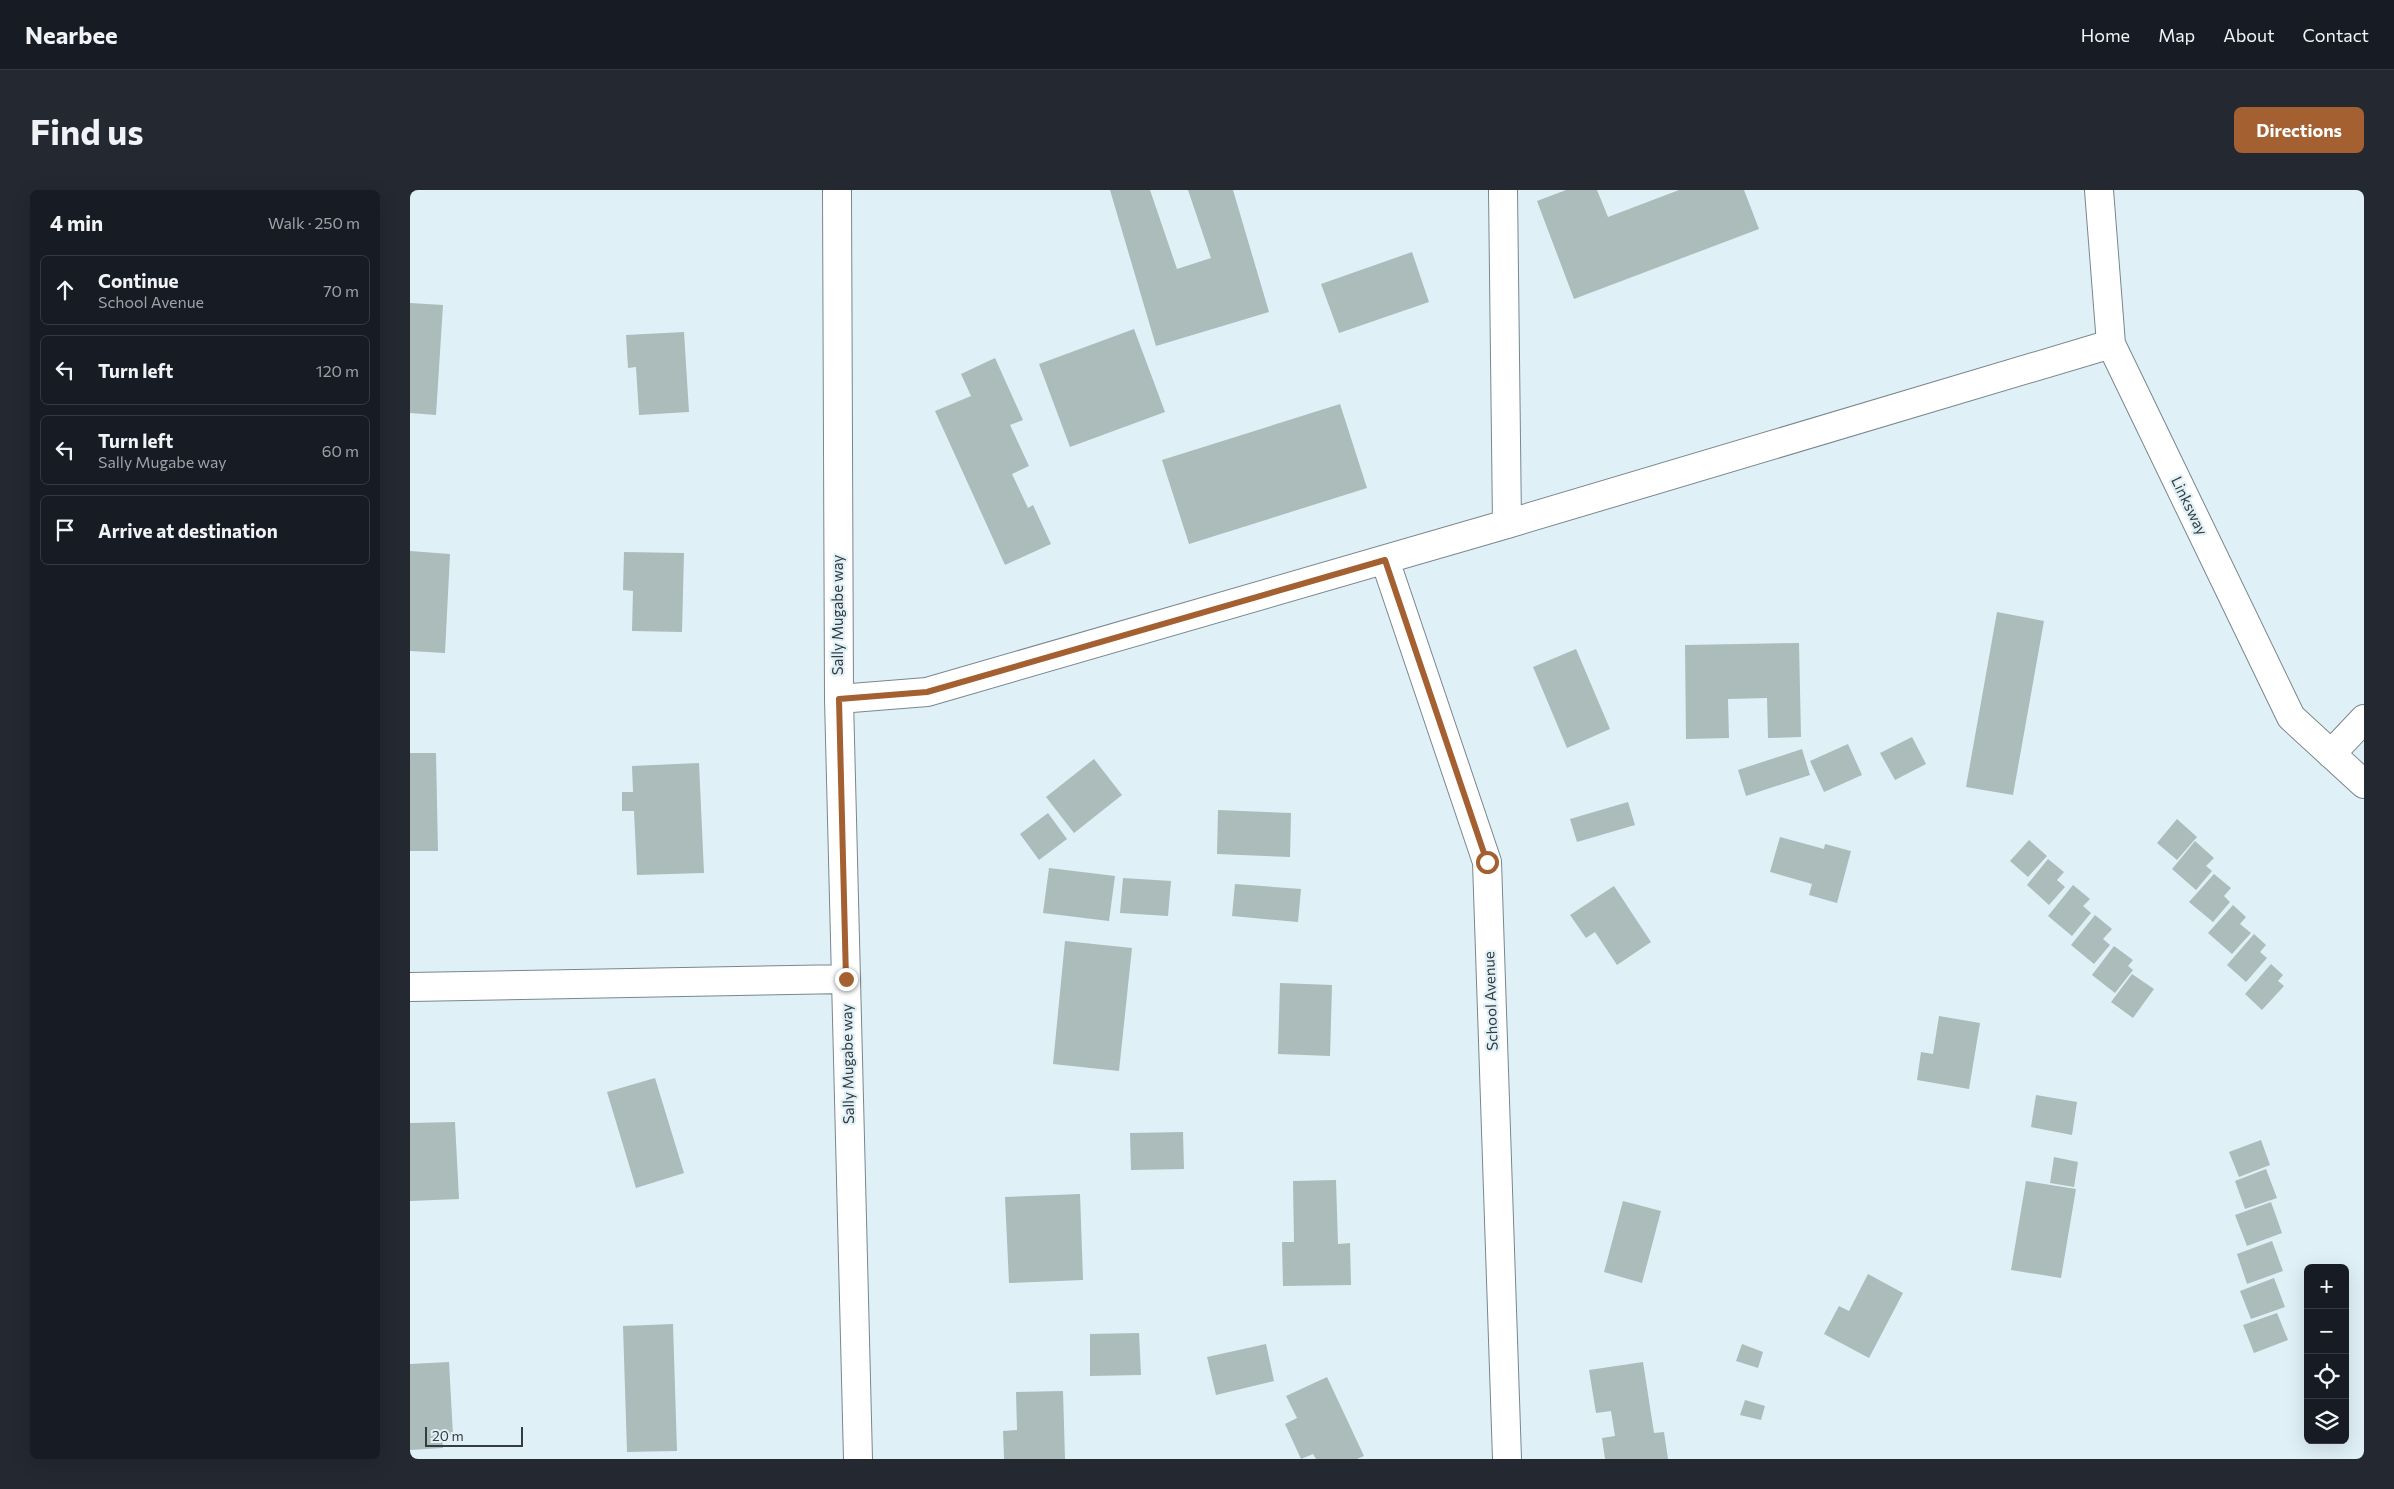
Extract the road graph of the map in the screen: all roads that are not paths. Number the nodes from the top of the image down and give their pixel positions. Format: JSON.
{"nodes":[{"id":1,"x":837,"y":190,"type":"edge"},
{"id":2,"x":1502,"y":190,"type":"edge"},
{"id":3,"x":2099,"y":190,"type":"edge"},
{"id":4,"x":2111,"y":344,"type":"junction"},
{"id":5,"x":1507,"y":524,"type":"junction"},
{"id":6,"x":1385,"y":560,"type":"junction"},
{"id":7,"x":839,"y":699,"type":"junction"},
{"id":8,"x":2364,"y":719,"type":"edge"},
{"id":9,"x":2331,"y":754,"type":"junction"},
{"id":10,"x":2364,"y":784,"type":"edge"},
{"id":11,"x":846,"y":979,"type":"junction"},
{"id":12,"x":410,"y":987,"type":"edge"},
{"id":13,"x":858,"y":1459,"type":"edge"},
{"id":14,"x":1507,"y":1459,"type":"edge"}],
"edges":[{"from":1,"to":7,"type":"street","name":"Sally Mugabe way"},
{"from":2,"to":5,"type":"street"},
{"from":3,"to":4,"type":"street","name":"Linksway"},
{"from":4,"to":5,"type":"street"},
{"from":4,"to":9,"type":"street","name":"Linksway"},
{"from":5,"to":6,"type":"street"},
{"from":6,"to":7,"type":"street"},
{"from":6,"to":14,"type":"street","name":"School Avenue"},
{"from":7,"to":11,"type":"street","name":"Sally Mugabe way"},
{"from":8,"to":9,"type":"street"},
{"from":9,"to":10,"type":"street","name":"Linksway"},
{"from":11,"to":12,"type":"street"},
{"from":11,"to":13,"type":"street","name":"Sally Mugabe way"}]}
